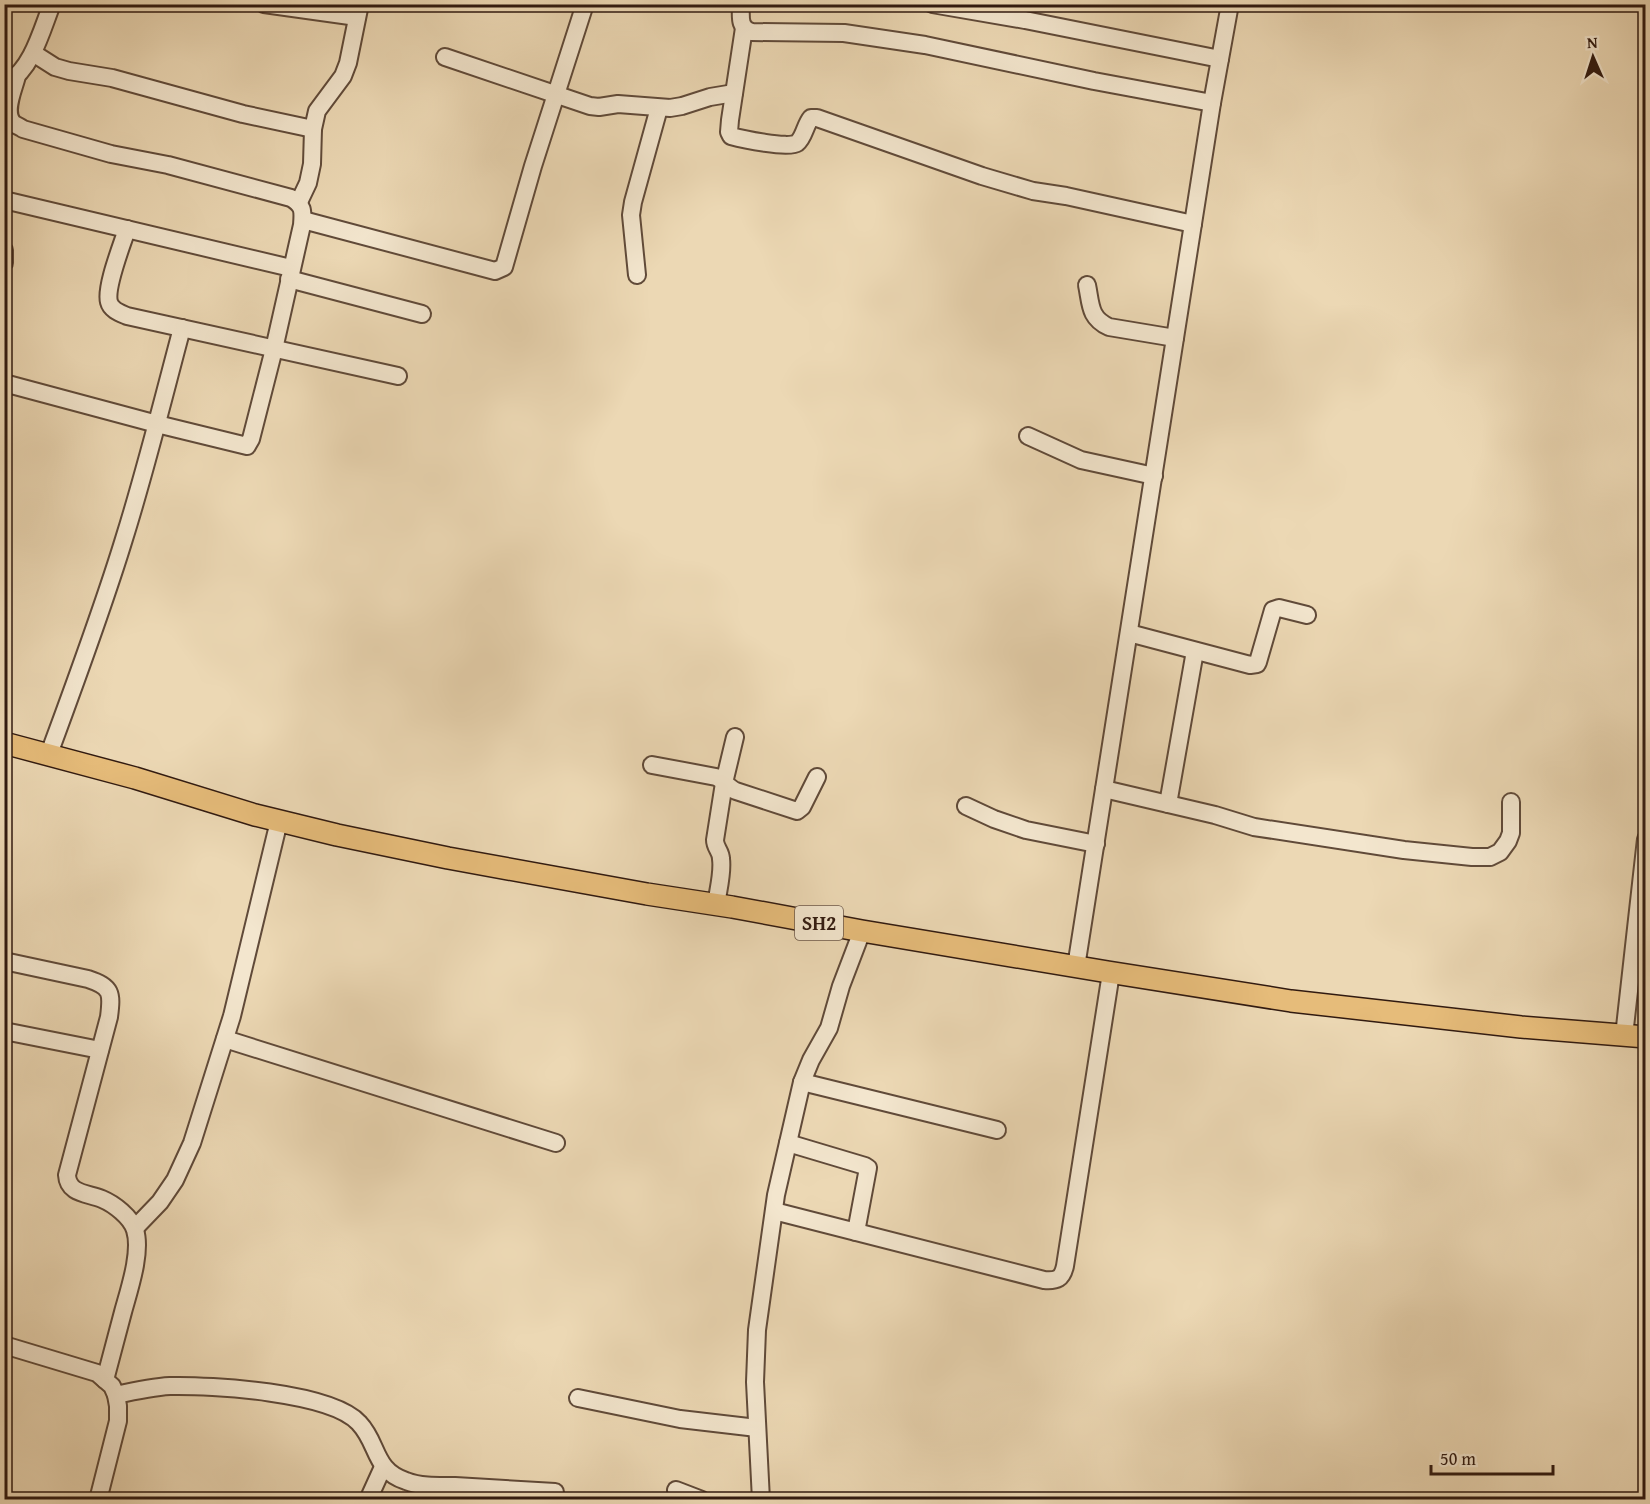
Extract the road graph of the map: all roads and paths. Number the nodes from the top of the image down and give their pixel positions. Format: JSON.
{"nodes":[{"id":1,"x":52,"y":4,"type":"edge"},
{"id":2,"x":264,"y":4,"type":"edge"},
{"id":3,"x":585,"y":4,"type":"edge"},
{"id":4,"x":741,"y":4,"type":"edge"},
{"id":5,"x":932,"y":4,"type":"edge"},
{"id":6,"x":1225,"y":6,"type":"edge"},
{"id":7,"x":358,"y":11,"type":"edge"},
{"id":8,"x":744,"y":28,"type":"junction"},
{"id":9,"x":33,"y":53,"type":"junction"},
{"id":10,"x":445,"y":57,"type":"dead end"},
{"id":11,"x":1220,"y":59,"type":"junction"},
{"id":12,"x":11,"y":80,"type":"edge"},
{"id":13,"x":734,"y":93,"type":"junction"},
{"id":14,"x":556,"y":94,"type":"junction"},
{"id":15,"x":1212,"y":102,"type":"junction"},
{"id":16,"x":659,"y":108,"type":"junction"},
{"id":17,"x":313,"y":129,"type":"junction"},
{"id":18,"x":4,"y":200,"type":"edge"},
{"id":19,"x":299,"y":202,"type":"junction"},
{"id":20,"x":303,"y":220,"type":"junction"},
{"id":21,"x":1193,"y":224,"type":"junction"},
{"id":22,"x":127,"y":229,"type":"junction"},
{"id":23,"x":4,"y":250,"type":"edge"},
{"id":24,"x":4,"y":263,"type":"edge"},
{"id":25,"x":290,"y":274,"type":"junction"},
{"id":26,"x":637,"y":275,"type":"dead end"},
{"id":27,"x":1087,"y":285,"type":"dead end"},
{"id":28,"x":422,"y":314,"type":"dead end"},
{"id":29,"x":182,"y":328,"type":"junction"},
{"id":30,"x":1175,"y":338,"type":"junction"},
{"id":31,"x":274,"y":349,"type":"junction"},
{"id":32,"x":398,"y":376,"type":"dead end"},
{"id":33,"x":4,"y":383,"type":"edge"},
{"id":34,"x":157,"y":424,"type":"junction"},
{"id":35,"x":1028,"y":435,"type":"dead end"},
{"id":36,"x":1154,"y":476,"type":"junction"},
{"id":37,"x":1307,"y":615,"type":"dead end"},
{"id":38,"x":1129,"y":633,"type":"junction"},
{"id":39,"x":1195,"y":651,"type":"junction"},
{"id":40,"x":735,"y":737,"type":"dead end"},
{"id":41,"x":4,"y":743,"type":"edge"},
{"id":42,"x":49,"y":754,"type":"junction"},
{"id":43,"x":652,"y":765,"type":"dead end"},
{"id":44,"x":817,"y":777,"type":"dead end"},
{"id":45,"x":724,"y":783,"type":"junction"},
{"id":46,"x":1104,"y":789,"type":"junction"},
{"id":47,"x":1511,"y":802,"type":"dead end"},
{"id":48,"x":1168,"y":804,"type":"junction"},
{"id":49,"x":966,"y":806,"type":"dead end"},
{"id":50,"x":279,"y":821,"type":"junction"},
{"id":51,"x":1646,"y":839,"type":"edge"},
{"id":52,"x":1096,"y":844,"type":"junction"},
{"id":53,"x":716,"y":904,"type":"junction"},
{"id":54,"x":862,"y":931,"type":"junction"},
{"id":55,"x":4,"y":961,"type":"edge"},
{"id":56,"x":1076,"y":966,"type":"junction"},
{"id":57,"x":1111,"y":973,"type":"junction"},
{"id":58,"x":4,"y":1031,"type":"edge"},
{"id":59,"x":1624,"y":1036,"type":"junction"},
{"id":60,"x":1646,"y":1037,"type":"edge"},
{"id":61,"x":225,"y":1039,"type":"junction"},
{"id":62,"x":99,"y":1050,"type":"junction"},
{"id":63,"x":801,"y":1082,"type":"junction"},
{"id":64,"x":997,"y":1130,"type":"dead end"},
{"id":65,"x":556,"y":1143,"type":"dead end"},
{"id":66,"x":788,"y":1143,"type":"junction"},
{"id":67,"x":774,"y":1211,"type":"junction"},
{"id":68,"x":135,"y":1228,"type":"junction"},
{"id":69,"x":856,"y":1232,"type":"junction"},
{"id":70,"x":4,"y":1346,"type":"edge"},
{"id":71,"x":105,"y":1380,"type":"junction"},
{"id":72,"x":116,"y":1395,"type":"junction"},
{"id":73,"x":578,"y":1398,"type":"dead end"},
{"id":74,"x":757,"y":1428,"type":"junction"},
{"id":75,"x":383,"y":1467,"type":"junction"},
{"id":76,"x":676,"y":1491,"type":"dead end"},
{"id":77,"x":555,"y":1492,"type":"dead end"},
{"id":78,"x":98,"y":1500,"type":"edge"},
{"id":79,"x":368,"y":1500,"type":"edge"},
{"id":80,"x":702,"y":1500,"type":"edge"},
{"id":81,"x":761,"y":1500,"type":"edge"}],
"edges":[{"from":1,"to":9,"type":"street"},
{"from":2,"to":7,"type":"street"},
{"from":3,"to":14,"type":"street"},
{"from":4,"to":8,"type":"street"},
{"from":5,"to":11,"type":"street"},
{"from":6,"to":11,"type":"street"},
{"from":7,"to":17,"type":"street"},
{"from":8,"to":13,"type":"street"},
{"from":8,"to":15,"type":"street"},
{"from":9,"to":12,"type":"street"},
{"from":9,"to":17,"type":"street"},
{"from":10,"to":14,"type":"street"},
{"from":11,"to":15,"type":"street"},
{"from":12,"to":19,"type":"street"},
{"from":13,"to":16,"type":"street"},
{"from":13,"to":21,"type":"street"},
{"from":14,"to":16,"type":"street"},
{"from":14,"to":20,"type":"street"},
{"from":15,"to":21,"type":"street"},
{"from":16,"to":26,"type":"street"},
{"from":17,"to":19,"type":"street"},
{"from":18,"to":22,"type":"street"},
{"from":19,"to":20,"type":"street"},
{"from":20,"to":25,"type":"street"},
{"from":21,"to":30,"type":"street"},
{"from":22,"to":25,"type":"street"},
{"from":22,"to":29,"type":"street"},
{"from":23,"to":24,"type":"street"},
{"from":25,"to":28,"type":"street"},
{"from":25,"to":31,"type":"street"},
{"from":27,"to":30,"type":"street"},
{"from":29,"to":31,"type":"street"},
{"from":29,"to":34,"type":"street"},
{"from":30,"to":36,"type":"street"},
{"from":31,"to":32,"type":"street"},
{"from":31,"to":34,"type":"street"},
{"from":33,"to":34,"type":"street"},
{"from":34,"to":42,"type":"street"},
{"from":35,"to":36,"type":"street"},
{"from":36,"to":38,"type":"street"},
{"from":37,"to":39,"type":"street"},
{"from":38,"to":39,"type":"street"},
{"from":38,"to":46,"type":"street"},
{"from":39,"to":48,"type":"street"},
{"from":40,"to":45,"type":"street"},
{"from":41,"to":42,"type":"main road","number":"SH2"},
{"from":42,"to":50,"type":"main road","number":"SH2"},
{"from":43,"to":45,"type":"street"},
{"from":44,"to":45,"type":"street"},
{"from":45,"to":53,"type":"street"},
{"from":46,"to":48,"type":"street"},
{"from":46,"to":52,"type":"street"},
{"from":47,"to":48,"type":"street"},
{"from":49,"to":52,"type":"street"},
{"from":50,"to":53,"type":"main road","number":"SH2"},
{"from":50,"to":61,"type":"street"},
{"from":51,"to":59,"type":"street"},
{"from":52,"to":56,"type":"street"},
{"from":53,"to":54,"type":"main road","number":"SH2"},
{"from":54,"to":56,"type":"main road","number":"SH2"},
{"from":54,"to":63,"type":"street"},
{"from":55,"to":62,"type":"street"},
{"from":56,"to":57,"type":"main road","number":"SH2"},
{"from":57,"to":59,"type":"main road","number":"SH2"},
{"from":57,"to":69,"type":"street"},
{"from":58,"to":62,"type":"street"},
{"from":59,"to":60,"type":"main road","number":"SH2"},
{"from":61,"to":65,"type":"street"},
{"from":61,"to":68,"type":"street"},
{"from":62,"to":68,"type":"street"},
{"from":63,"to":64,"type":"street"},
{"from":63,"to":66,"type":"street"},
{"from":66,"to":67,"type":"street"},
{"from":66,"to":69,"type":"street"},
{"from":67,"to":69,"type":"street"},
{"from":67,"to":74,"type":"street"},
{"from":68,"to":71,"type":"street"},
{"from":70,"to":71,"type":"street"},
{"from":71,"to":72,"type":"street"},
{"from":72,"to":75,"type":"street"},
{"from":72,"to":78,"type":"street"},
{"from":73,"to":74,"type":"street"},
{"from":74,"to":81,"type":"street"},
{"from":75,"to":77,"type":"street"},
{"from":75,"to":79,"type":"street"},
{"from":76,"to":80,"type":"street"}]}
